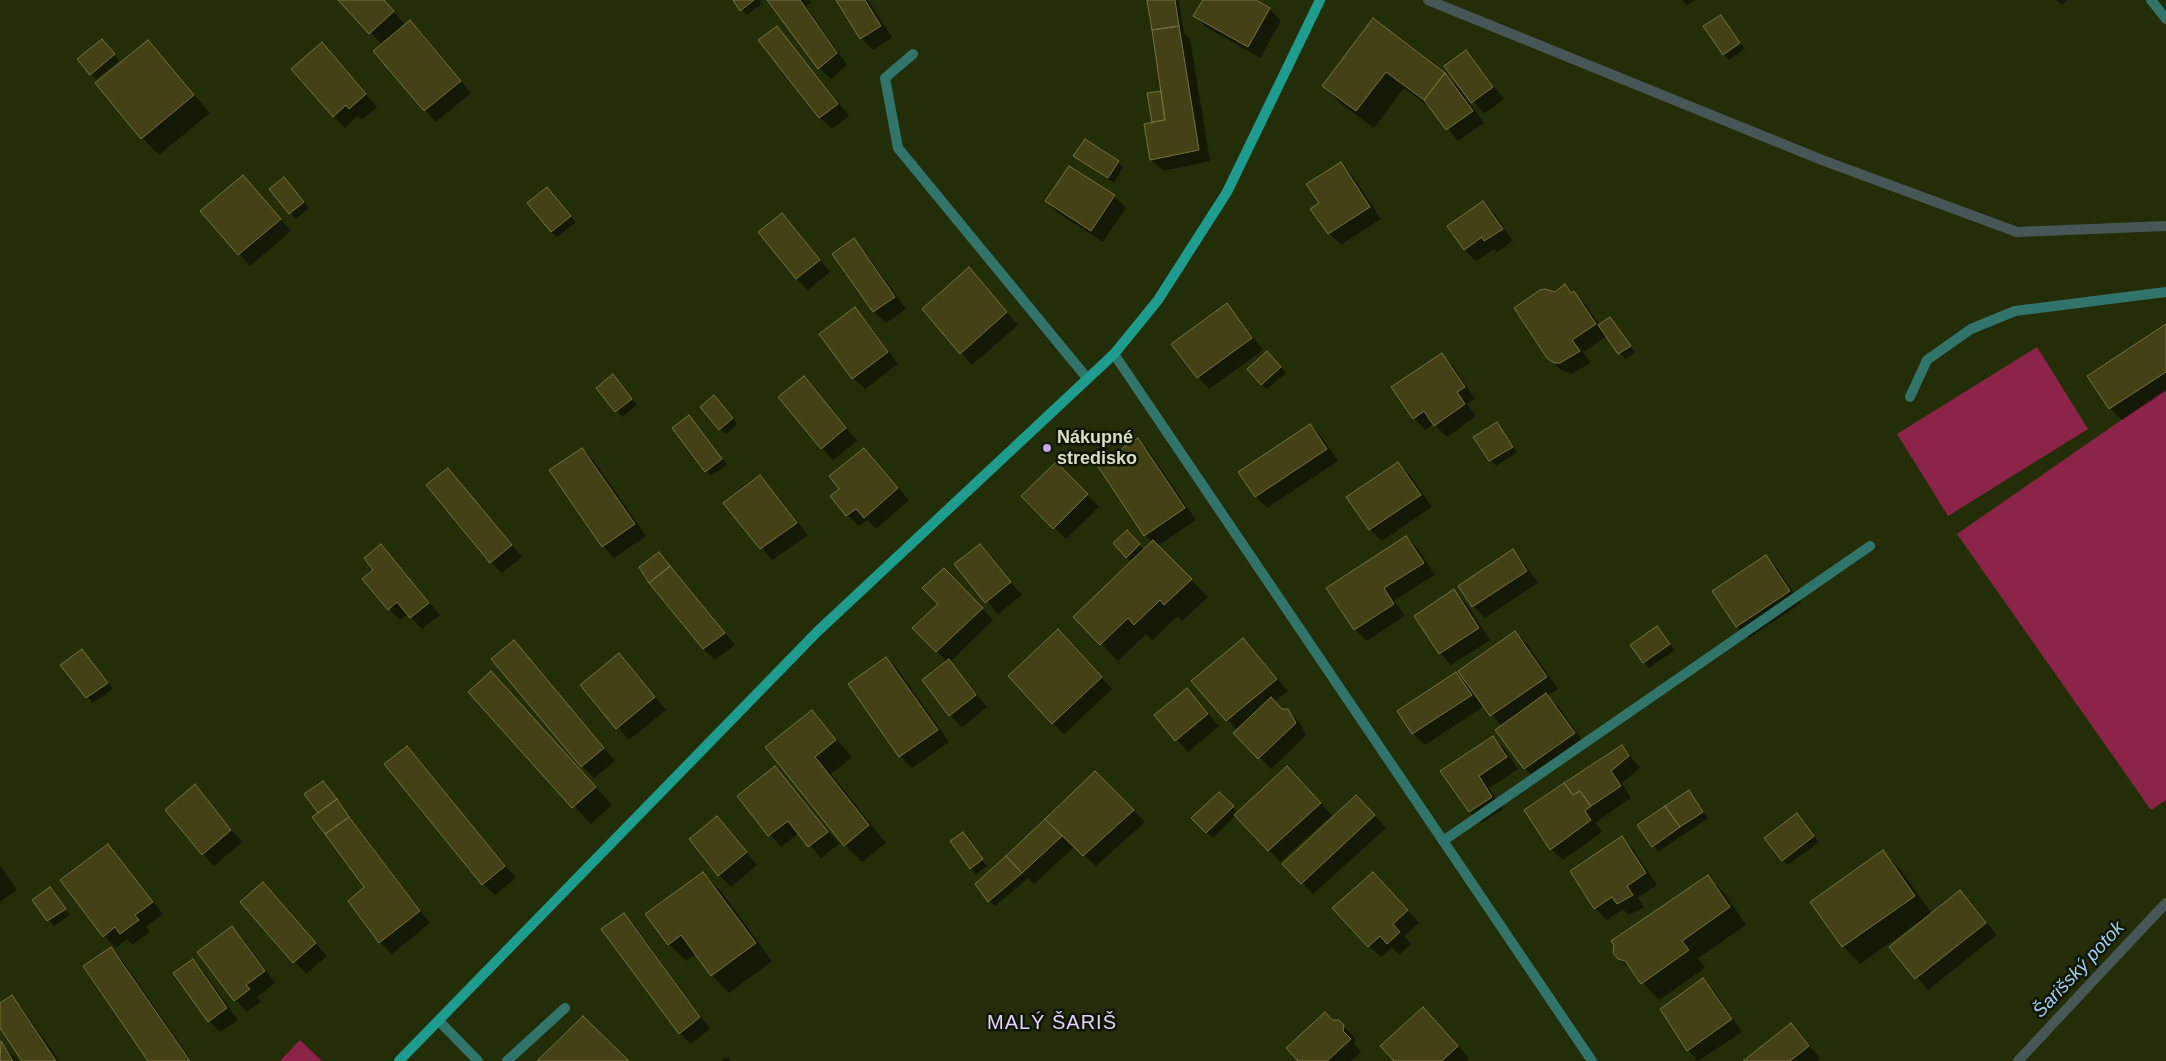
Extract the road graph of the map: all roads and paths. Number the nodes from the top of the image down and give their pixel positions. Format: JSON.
{"nodes":[{"id":1,"x":1320,"y":0,"type":"edge"},
{"id":2,"x":2151,"y":0,"type":"edge"},
{"id":3,"x":2166,"y":19,"type":"edge"},
{"id":4,"x":913,"y":54,"type":"dead end"},
{"id":5,"x":2166,"y":292,"type":"edge"},
{"id":6,"x":1114,"y":354,"type":"junction"},
{"id":7,"x":1087,"y":378,"type":"junction"},
{"id":8,"x":1910,"y":397,"type":"dead end"},
{"id":9,"x":1870,"y":546,"type":"dead end"},
{"id":10,"x":1443,"y":841,"type":"junction"},
{"id":11,"x":564,"y":1008,"type":"dead end"},
{"id":12,"x":439,"y":1020,"type":"junction"},
{"id":13,"x":399,"y":1061,"type":"edge"},
{"id":14,"x":478,"y":1061,"type":"edge"},
{"id":15,"x":507,"y":1061,"type":"edge"},
{"id":16,"x":1592,"y":1061,"type":"edge"}],
"edges":[{"from":1,"to":6,"type":"street"},
{"from":2,"to":3,"type":"street"},
{"from":4,"to":7,"type":"street"},
{"from":5,"to":8,"type":"street"},
{"from":6,"to":7,"type":"street"},
{"from":6,"to":10,"type":"street"},
{"from":7,"to":12,"type":"street"},
{"from":9,"to":10,"type":"street"},
{"from":10,"to":16,"type":"street"},
{"from":11,"to":15,"type":"street"},
{"from":12,"to":13,"type":"street"},
{"from":12,"to":14,"type":"street"}]}
